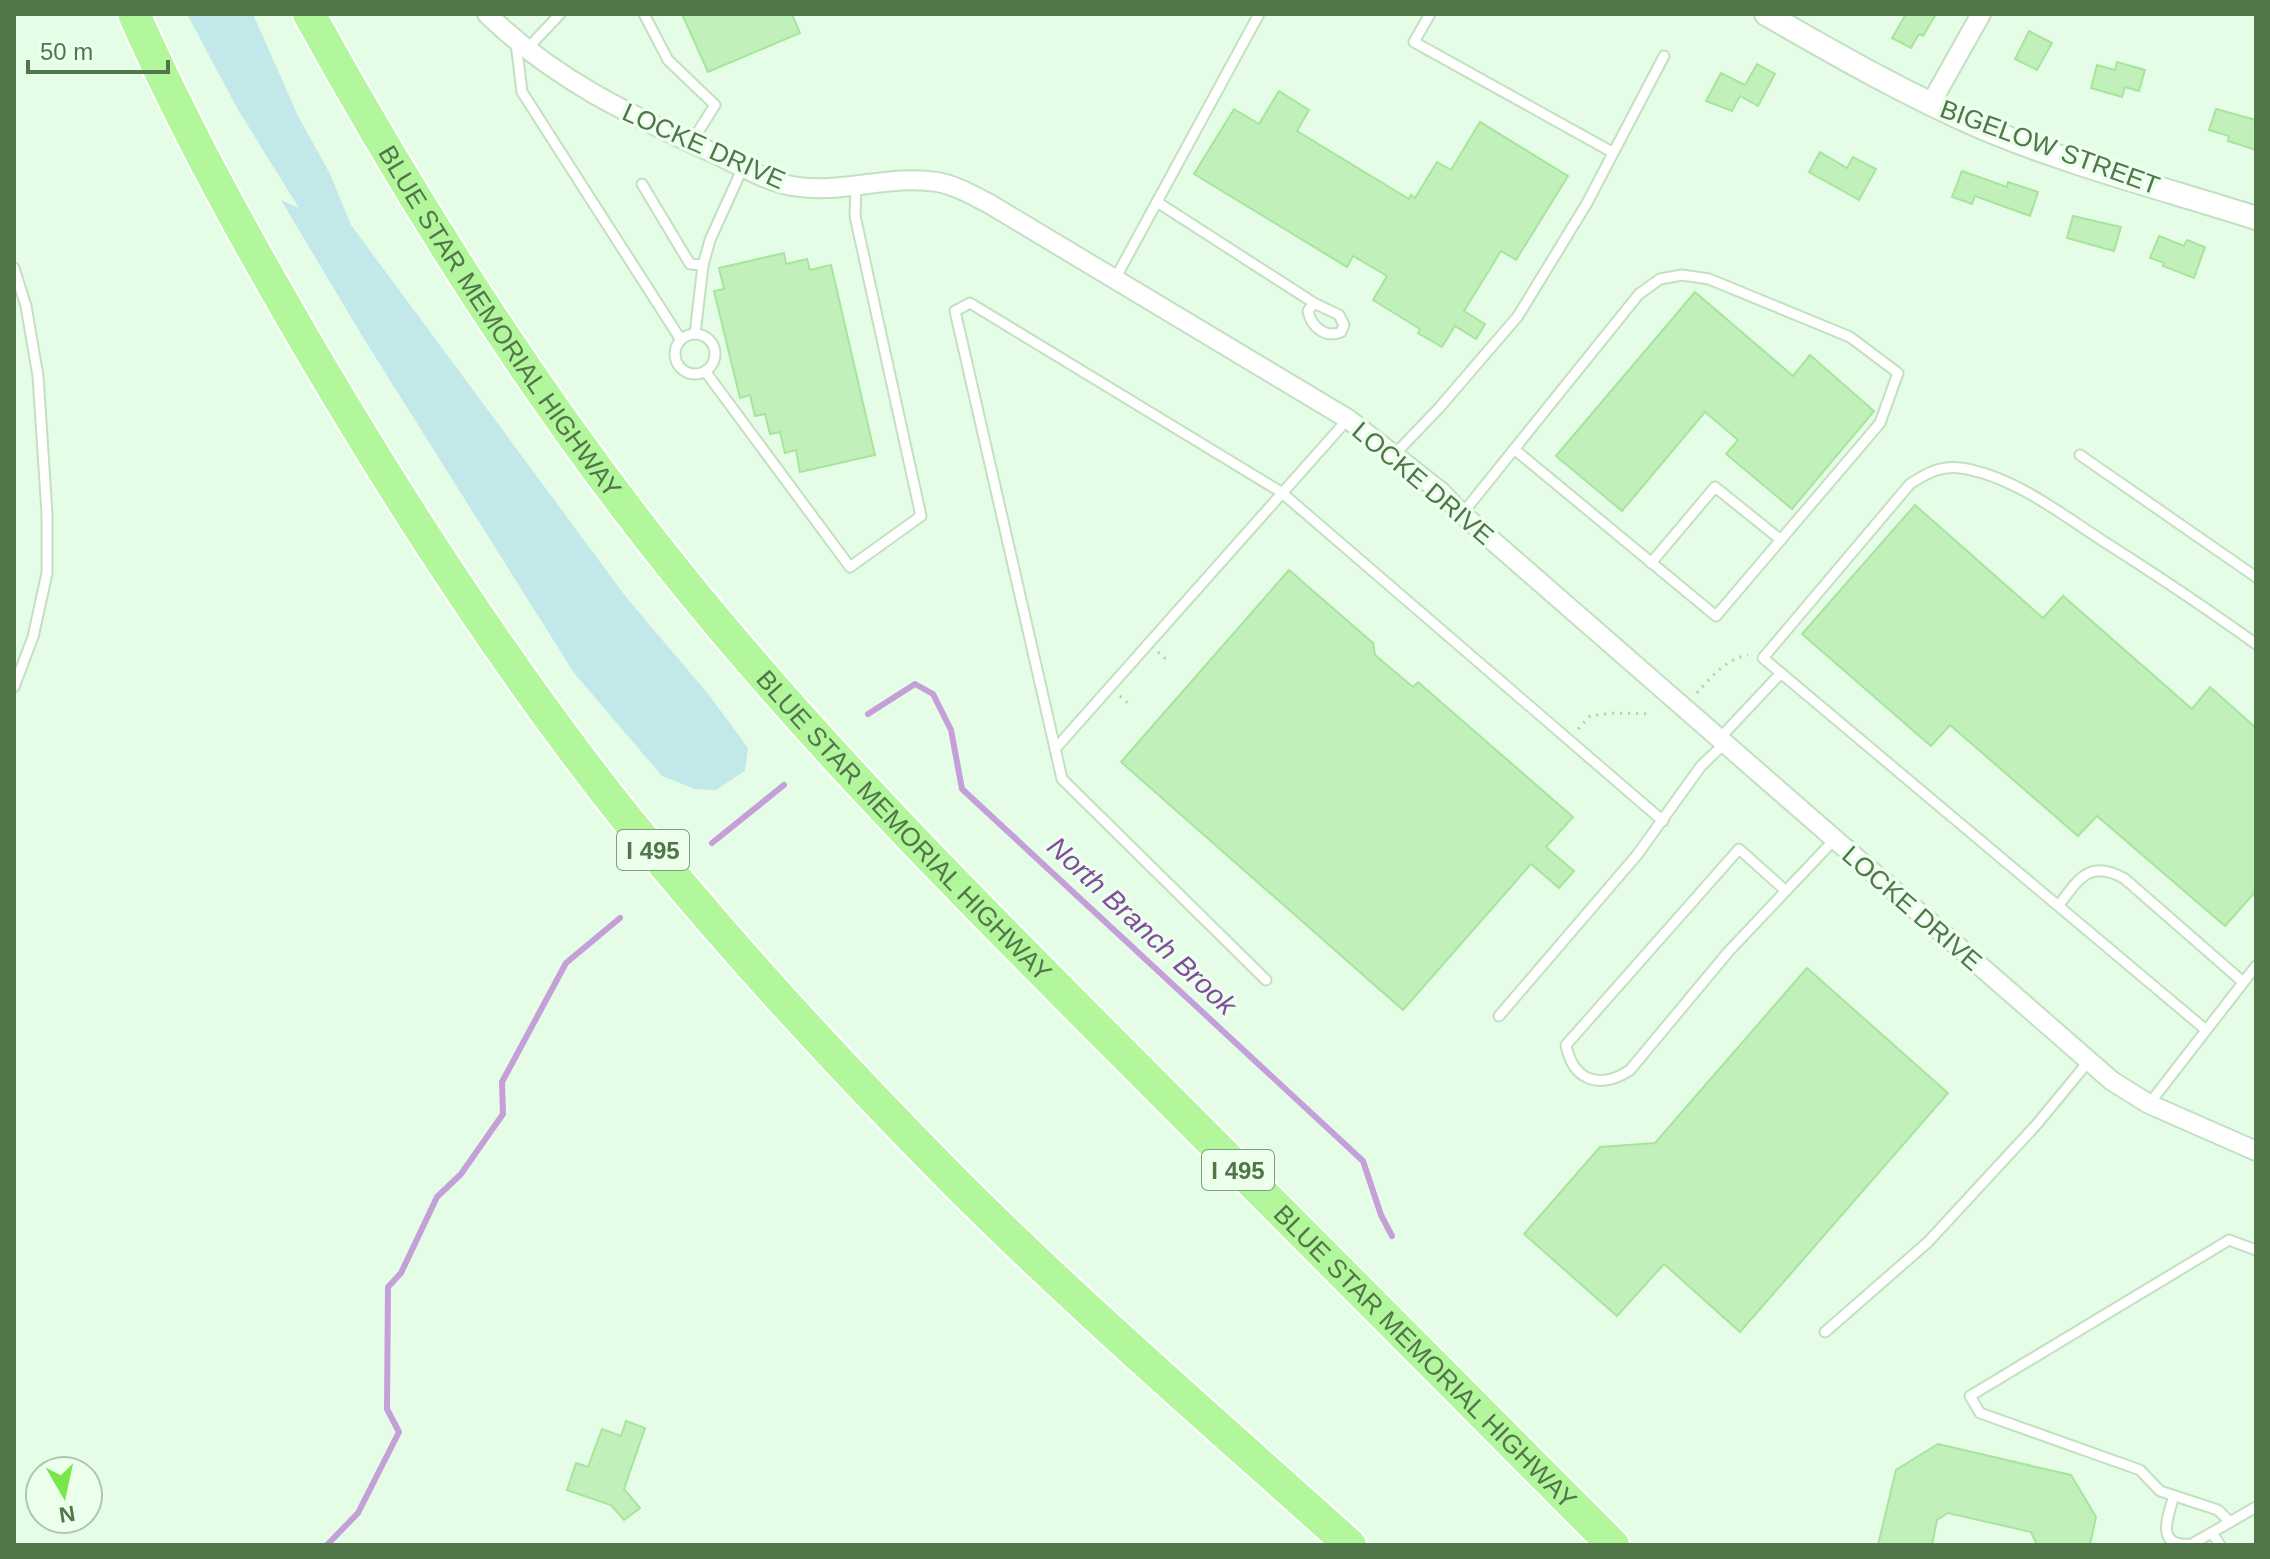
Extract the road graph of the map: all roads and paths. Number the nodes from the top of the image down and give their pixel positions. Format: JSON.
{"nodes":[{"id":1,"x":134,"y":14,"type":"edge"},
{"id":2,"x":309,"y":14,"type":"edge"},
{"id":3,"x":487,"y":14,"type":"edge"},
{"id":4,"x":560,"y":14,"type":"edge"},
{"id":5,"x":644,"y":14,"type":"edge"},
{"id":6,"x":1259,"y":14,"type":"edge"},
{"id":7,"x":1430,"y":14,"type":"edge"},
{"id":8,"x":1766,"y":14,"type":"edge"},
{"id":9,"x":1981,"y":14,"type":"edge"},
{"id":10,"x":521,"y":46,"type":"junction"},
{"id":11,"x":1664,"y":56,"type":"dead end"},
{"id":12,"x":1931,"y":103,"type":"junction"},
{"id":13,"x":691,"y":143,"type":"junction"},
{"id":14,"x":1612,"y":152,"type":"junction"},
{"id":15,"x":743,"y":167,"type":"junction"},
{"id":16,"x":642,"y":184,"type":"dead end"},
{"id":17,"x":856,"y":186,"type":"junction"},
{"id":18,"x":1157,"y":202,"type":"junction"},
{"id":19,"x":2256,"y":218,"type":"edge"},
{"id":20,"x":703,"y":265,"type":"junction"},
{"id":21,"x":14,"y":268,"type":"edge"},
{"id":22,"x":1115,"y":279,"type":"junction"},
{"id":23,"x":1314,"y":303,"type":"dead end"},
{"id":24,"x":695,"y":334,"type":"junction"},
{"id":25,"x":681,"y":340,"type":"junction"},
{"id":26,"x":705,"y":371,"type":"junction"},
{"id":27,"x":1348,"y":419,"type":"junction"},
{"id":28,"x":1514,"y":449,"type":"junction"},
{"id":29,"x":1394,"y":455,"type":"junction"},
{"id":30,"x":2080,"y":455,"type":"dead end"},
{"id":31,"x":1281,"y":492,"type":"junction"},
{"id":32,"x":1462,"y":514,"type":"junction"},
{"id":33,"x":1781,"y":540,"type":"junction"},
{"id":34,"x":1651,"y":563,"type":"junction"},
{"id":35,"x":2256,"y":577,"type":"edge"},
{"id":36,"x":2256,"y":644,"type":"edge"},
{"id":37,"x":1763,"y":658,"type":"junction"},
{"id":38,"x":1781,"y":673,"type":"junction"},
{"id":39,"x":14,"y":687,"type":"edge"},
{"id":40,"x":1697,"y":693,"type":"dead end"},
{"id":41,"x":1651,"y":714,"type":"dead end"},
{"id":42,"x":1578,"y":729,"type":"dead end"},
{"id":43,"x":1722,"y":742,"type":"junction"},
{"id":44,"x":1055,"y":749,"type":"junction"},
{"id":45,"x":1663,"y":821,"type":"junction"},
{"id":46,"x":1834,"y":840,"type":"junction"},
{"id":47,"x":1786,"y":891,"type":"junction"},
{"id":48,"x":2059,"y":905,"type":"junction"},
{"id":49,"x":2256,"y":966,"type":"edge"},
{"id":50,"x":1266,"y":980,"type":"dead end"},
{"id":51,"x":2243,"y":982,"type":"junction"},
{"id":52,"x":1499,"y":1016,"type":"dead end"},
{"id":53,"x":2206,"y":1030,"type":"junction"},
{"id":54,"x":2088,"y":1062,"type":"junction"},
{"id":55,"x":2149,"y":1104,"type":"junction"},
{"id":56,"x":2256,"y":1151,"type":"edge"},
{"id":57,"x":2256,"y":1250,"type":"edge"},
{"id":58,"x":1825,"y":1332,"type":"dead end"},
{"id":59,"x":2174,"y":1496,"type":"junction"},
{"id":60,"x":2256,"y":1507,"type":"edge"},
{"id":61,"x":2230,"y":1522,"type":"junction"},
{"id":62,"x":2212,"y":1533,"type":"junction"},
{"id":63,"x":1350,"y":1545,"type":"edge"},
{"id":64,"x":1613,"y":1545,"type":"edge"},
{"id":65,"x":2220,"y":1545,"type":"edge"}],
"edges":[{"from":1,"to":63,"type":"highway","number":"I 495"},
{"from":2,"to":64,"type":"highway","name":"BLUE STAR MEMORIAL HIGHWAY","number":"I 495"},
{"from":3,"to":10,"type":"street","name":"LOCKE DRIVE"},
{"from":4,"to":10,"type":"lane"},
{"from":5,"to":13,"type":"lane"},
{"from":6,"to":18,"type":"lane"},
{"from":7,"to":14,"type":"lane"},
{"from":8,"to":12,"type":"street","name":"BIGELOW STREET"},
{"from":9,"to":12,"type":"street"},
{"from":10,"to":13,"type":"street","name":"LOCKE DRIVE"},
{"from":10,"to":25,"type":"lane"},
{"from":11,"to":14,"type":"lane"},
{"from":12,"to":19,"type":"street","name":"BIGELOW STREET"},
{"from":13,"to":15,"type":"street","name":"LOCKE DRIVE"},
{"from":14,"to":29,"type":"lane"},
{"from":15,"to":17,"type":"street","name":"LOCKE DRIVE"},
{"from":15,"to":20,"type":"lane"},
{"from":16,"to":20,"type":"lane"},
{"from":17,"to":22,"type":"street","name":"LOCKE DRIVE"},
{"from":17,"to":26,"type":"lane"},
{"from":18,"to":22,"type":"lane"},
{"from":18,"to":23,"type":"lane"},
{"from":20,"to":24,"type":"lane"},
{"from":21,"to":39,"type":"lane"},
{"from":22,"to":27,"type":"street","name":"LOCKE DRIVE"},
{"from":24,"to":25,"type":"lane"},
{"from":24,"to":26,"type":"lane"},
{"from":25,"to":26,"type":"lane"},
{"from":27,"to":29,"type":"street","name":"LOCKE DRIVE"},
{"from":27,"to":31,"type":"lane"},
{"from":28,"to":32,"type":"lane"},
{"from":28,"to":33,"type":"lane"},
{"from":28,"to":34,"type":"lane"},
{"from":29,"to":32,"type":"street","name":"LOCKE DRIVE"},
{"from":30,"to":35,"type":"lane"},
{"from":31,"to":44,"type":"lane"},
{"from":31,"to":44,"type":"lane"},
{"from":31,"to":45,"type":"lane"},
{"from":32,"to":43,"type":"street","name":"LOCKE DRIVE"},
{"from":33,"to":34,"type":"lane"},
{"from":33,"to":34,"type":"lane"},
{"from":36,"to":37,"type":"lane"},
{"from":37,"to":38,"type":"lane"},
{"from":37,"to":40,"type":"path"},
{"from":38,"to":43,"type":"lane"},
{"from":38,"to":48,"type":"lane"},
{"from":41,"to":42,"type":"path"},
{"from":43,"to":45,"type":"lane"},
{"from":43,"to":46,"type":"street","name":"LOCKE DRIVE"},
{"from":44,"to":50,"type":"lane"},
{"from":45,"to":52,"type":"lane"},
{"from":46,"to":47,"type":"lane"},
{"from":46,"to":54,"type":"street","name":"LOCKE DRIVE"},
{"from":47,"to":47,"type":"lane"},
{"from":48,"to":51,"type":"lane"},
{"from":48,"to":53,"type":"lane"},
{"from":49,"to":51,"type":"lane"},
{"from":51,"to":53,"type":"lane"},
{"from":53,"to":55,"type":"lane"},
{"from":54,"to":55,"type":"street","name":"LOCKE DRIVE"},
{"from":54,"to":58,"type":"lane"},
{"from":55,"to":56,"type":"street","name":"LOCKE DRIVE"},
{"from":57,"to":59,"type":"lane"},
{"from":59,"to":61,"type":"lane"},
{"from":59,"to":62,"type":"lane"},
{"from":60,"to":61,"type":"lane"},
{"from":61,"to":62,"type":"lane"},
{"from":62,"to":65,"type":"lane"}]}
